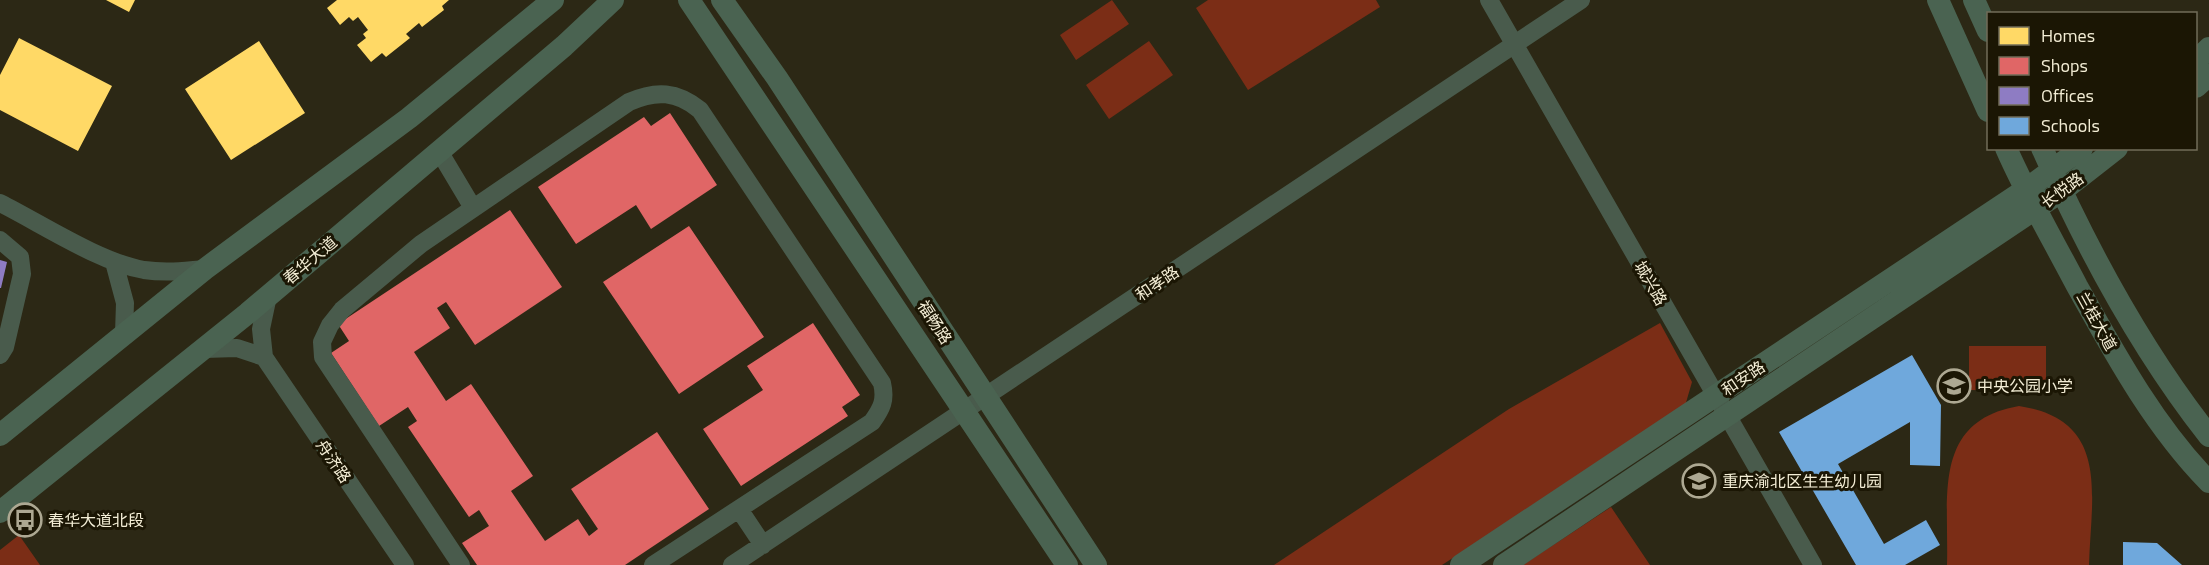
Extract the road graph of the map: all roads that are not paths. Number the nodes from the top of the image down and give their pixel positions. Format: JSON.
{"nodes":[{"id":1,"x":553,"y":0,"type":"edge"},
{"id":2,"x":613,"y":0,"type":"edge"},
{"id":3,"x":689,"y":0,"type":"edge"},
{"id":4,"x":722,"y":0,"type":"edge"},
{"id":5,"x":1489,"y":0,"type":"edge"},
{"id":6,"x":1581,"y":0,"type":"edge"},
{"id":7,"x":1938,"y":0,"type":"edge"},
{"id":8,"x":1974,"y":0,"type":"edge"},
{"id":9,"x":1987,"y":28,"type":"edge"},
{"id":10,"x":1514,"y":44,"type":"junction"},
{"id":11,"x":2209,"y":48,"type":"edge"},
{"id":12,"x":2197,"y":60,"type":"edge"},
{"id":13,"x":2209,"y":75,"type":"edge"},
{"id":14,"x":2197,"y":86,"type":"edge"},
{"id":15,"x":1987,"y":107,"type":"edge"},
{"id":16,"x":2007,"y":150,"type":"edge"},
{"id":17,"x":2043,"y":150,"type":"edge"},
{"id":18,"x":2079,"y":150,"type":"edge"},
{"id":19,"x":2114,"y":150,"type":"edge"},
{"id":20,"x":439,"y":152,"type":"junction"},
{"id":21,"x":2052,"y":171,"type":"junction"},
{"id":22,"x":2062,"y":191,"type":"junction"},
{"id":23,"x":2030,"y":199,"type":"junction"},
{"id":24,"x":0,"y":203,"type":"edge"},
{"id":25,"x":474,"y":208,"type":"junction"},
{"id":26,"x":0,"y":240,"type":"edge"},
{"id":27,"x":114,"y":262,"type":"junction"},
{"id":28,"x":205,"y":269,"type":"junction"},
{"id":29,"x":268,"y":296,"type":"junction"},
{"id":30,"x":124,"y":333,"type":"junction"},
{"id":31,"x":204,"y":349,"type":"junction"},
{"id":32,"x":0,"y":356,"type":"edge"},
{"id":33,"x":264,"y":357,"type":"junction"},
{"id":34,"x":1715,"y":397,"type":"junction"},
{"id":35,"x":985,"y":399,"type":"junction"},
{"id":36,"x":965,"y":412,"type":"junction"},
{"id":37,"x":1728,"y":416,"type":"junction"},
{"id":38,"x":0,"y":435,"type":"edge"},
{"id":39,"x":2209,"y":436,"type":"edge"},
{"id":40,"x":2209,"y":482,"type":"edge"},
{"id":41,"x":739,"y":509,"type":"junction"},
{"id":42,"x":0,"y":512,"type":"edge"},
{"id":43,"x":763,"y":545,"type":"junction"},
{"id":44,"x":405,"y":565,"type":"edge"},
{"id":45,"x":461,"y":565,"type":"edge"},
{"id":46,"x":653,"y":565,"type":"edge"},
{"id":47,"x":732,"y":565,"type":"edge"},
{"id":48,"x":1067,"y":565,"type":"edge"},
{"id":49,"x":1096,"y":565,"type":"edge"},
{"id":50,"x":1461,"y":565,"type":"edge"},
{"id":51,"x":1504,"y":565,"type":"edge"},
{"id":52,"x":1813,"y":565,"type":"edge"}],
"edges":[{"from":1,"to":28,"type":"main road"},
{"from":2,"to":20,"type":"main road","name":"春华大道"},
{"from":3,"to":36,"type":"main road","name":"福畅路"},
{"from":4,"to":35,"type":"main road","name":"福畅路"},
{"from":5,"to":10,"type":"street","name":"城兴路"},
{"from":6,"to":10,"type":"street","name":"和孝路"},
{"from":7,"to":15,"type":"main road"},
{"from":8,"to":9,"type":"main road"},
{"from":10,"to":34,"type":"street","name":"城兴路"},
{"from":10,"to":35,"type":"street","name":"和孝路"},
{"from":11,"to":12,"type":"main road"},
{"from":13,"to":14,"type":"main road"},
{"from":16,"to":23,"type":"main road","name":"兰桂大道"},
{"from":17,"to":21,"type":"main road","name":"兰桂大道"},
{"from":18,"to":21,"type":"main road","name":"长悦路"},
{"from":19,"to":22,"type":"main road","name":"长悦路"},
{"from":20,"to":25,"type":"street"},
{"from":20,"to":29,"type":"main road","name":"春华大道"},
{"from":21,"to":22,"type":"main road","name":"兰桂大道"},
{"from":21,"to":23,"type":"main road","name":"长悦路"},
{"from":22,"to":23,"type":"main road","name":"长悦路"},
{"from":22,"to":39,"type":"main road","name":"兰桂大道"},
{"from":23,"to":34,"type":"main road","name":"和安路"},
{"from":23,"to":37,"type":"main road","name":"和安路"},
{"from":23,"to":40,"type":"main road","name":"兰桂大道"},
{"from":24,"to":27,"type":"street"},
{"from":25,"to":41,"type":"street"},
{"from":25,"to":45,"type":"street"},
{"from":26,"to":32,"type":"street"},
{"from":27,"to":28,"type":"street"},
{"from":27,"to":30,"type":"street"},
{"from":28,"to":30,"type":"main road"},
{"from":29,"to":31,"type":"main road","name":"春华大道"},
{"from":29,"to":33,"type":"street"},
{"from":30,"to":38,"type":"main road"},
{"from":31,"to":33,"type":"street"},
{"from":31,"to":42,"type":"main road","name":"春华大道"},
{"from":33,"to":44,"type":"street","name":"舟济路"},
{"from":34,"to":37,"type":"street","name":"城兴路"},
{"from":34,"to":50,"type":"main road","name":"和安路"},
{"from":35,"to":36,"type":"street","name":"和孝路"},
{"from":35,"to":49,"type":"main road","name":"福畅路"},
{"from":36,"to":43,"type":"street","name":"和孝路"},
{"from":36,"to":48,"type":"main road","name":"福畅路"},
{"from":37,"to":51,"type":"main road","name":"和安路"},
{"from":37,"to":52,"type":"street","name":"城兴路"},
{"from":41,"to":43,"type":"street"},
{"from":41,"to":46,"type":"street"},
{"from":43,"to":47,"type":"street","name":"和孝路"}]}
